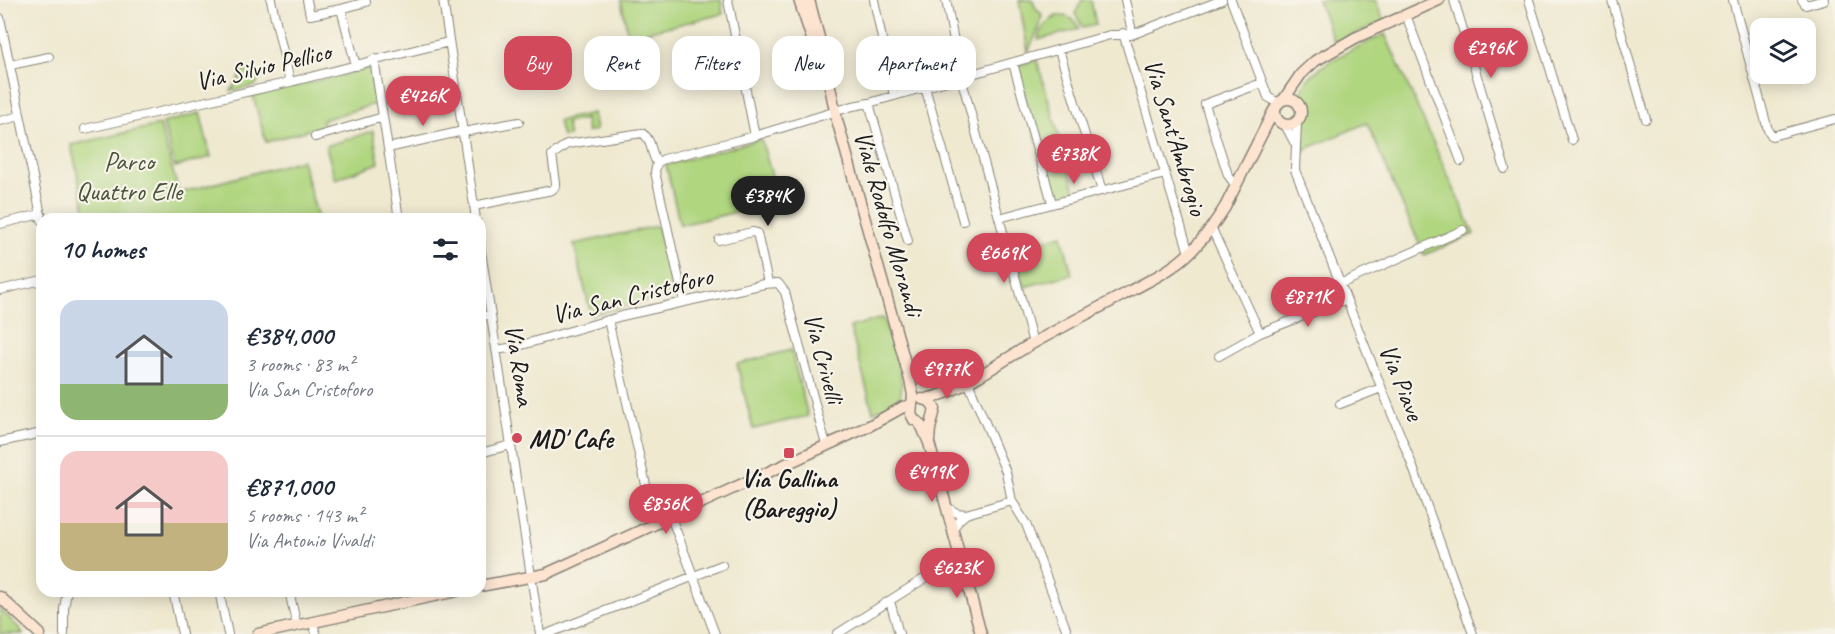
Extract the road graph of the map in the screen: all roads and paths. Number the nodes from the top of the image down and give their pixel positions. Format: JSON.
{"nodes":[{"id":1,"x":271,"y":0,"type":"edge"},
{"id":2,"x":307,"y":0,"type":"edge"},
{"id":3,"x":365,"y":0,"type":"edge"},
{"id":4,"x":443,"y":0,"type":"edge"},
{"id":5,"x":728,"y":0,"type":"edge"},
{"id":6,"x":799,"y":0,"type":"edge"},
{"id":7,"x":809,"y":0,"type":"edge"},
{"id":8,"x":874,"y":0,"type":"edge"},
{"id":9,"x":946,"y":0,"type":"edge"},
{"id":10,"x":1125,"y":0,"type":"edge"},
{"id":11,"x":1222,"y":0,"type":"edge"},
{"id":12,"x":1231,"y":0,"type":"edge"},
{"id":13,"x":1454,"y":0,"type":"edge"},
{"id":14,"x":1529,"y":0,"type":"edge"},
{"id":15,"x":1612,"y":0,"type":"edge"},
{"id":16,"x":1733,"y":0,"type":"edge"},
{"id":17,"x":1824,"y":0,"type":"edge"},
{"id":18,"x":1435,"y":1,"type":"edge"},
{"id":19,"x":1804,"y":3,"type":"edge"},
{"id":20,"x":341,"y":9,"type":"junction"},
{"id":21,"x":1406,"y":15,"type":"junction"},
{"id":22,"x":0,"y":18,"type":"edge"},
{"id":23,"x":1127,"y":34,"type":"junction"},
{"id":24,"x":812,"y":36,"type":"edge"},
{"id":25,"x":819,"y":36,"type":"edge"},
{"id":26,"x":953,"y":36,"type":"edge"},
{"id":27,"x":449,"y":42,"type":"junction"},
{"id":28,"x":1059,"y":50,"type":"junction"},
{"id":29,"x":49,"y":57,"type":"dead end"},
{"id":30,"x":374,"y":59,"type":"junction"},
{"id":31,"x":1013,"y":63,"type":"junction"},
{"id":32,"x":10,"y":65,"type":"junction"},
{"id":33,"x":356,"y":66,"type":"junction"},
{"id":34,"x":976,"y":73,"type":"edge"},
{"id":35,"x":290,"y":82,"type":"junction"},
{"id":36,"x":1296,"y":82,"type":"junction"},
{"id":37,"x":1262,"y":83,"type":"junction"},
{"id":38,"x":830,"y":90,"type":"edge"},
{"id":39,"x":915,"y":90,"type":"edge"},
{"id":40,"x":926,"y":90,"type":"edge"},
{"id":41,"x":965,"y":90,"type":"edge"},
{"id":42,"x":894,"y":96,"type":"junction"},
{"id":43,"x":1295,"y":101,"type":"junction"},
{"id":44,"x":869,"y":103,"type":"junction"},
{"id":45,"x":1278,"y":104,"type":"junction"},
{"id":46,"x":834,"y":111,"type":"junction"},
{"id":47,"x":20,"y":116,"type":"junction"},
{"id":48,"x":383,"y":117,"type":"junction"},
{"id":49,"x":1646,"y":119,"type":"dead end"},
{"id":50,"x":1835,"y":119,"type":"edge"},
{"id":51,"x":0,"y":121,"type":"edge"},
{"id":52,"x":519,"y":122,"type":"dead end"},
{"id":53,"x":1297,"y":122,"type":"junction"},
{"id":54,"x":1283,"y":125,"type":"junction"},
{"id":55,"x":85,"y":129,"type":"dead end"},
{"id":56,"x":463,"y":132,"type":"junction"},
{"id":57,"x":1263,"y":134,"type":"junction"},
{"id":58,"x":755,"y":136,"type":"junction"},
{"id":59,"x":315,"y":137,"type":"dead end"},
{"id":60,"x":1572,"y":140,"type":"dead end"},
{"id":61,"x":1296,"y":146,"type":"junction"},
{"id":62,"x":388,"y":148,"type":"junction"},
{"id":63,"x":1461,"y":160,"type":"dead end"},
{"id":64,"x":657,"y":163,"type":"junction"},
{"id":65,"x":1505,"y":169,"type":"dead end"},
{"id":66,"x":1165,"y":174,"type":"junction"},
{"id":67,"x":1236,"y":186,"type":"junction"},
{"id":68,"x":1102,"y":191,"type":"junction"},
{"id":69,"x":1052,"y":203,"type":"junction"},
{"id":70,"x":474,"y":206,"type":"junction"},
{"id":71,"x":40,"y":213,"type":"edge"},
{"id":72,"x":398,"y":213,"type":"edge"},
{"id":73,"x":475,"y":213,"type":"edge"},
{"id":74,"x":36,"y":218,"type":"edge"},
{"id":75,"x":1000,"y":219,"type":"junction"},
{"id":76,"x":963,"y":221,"type":"dead end"},
{"id":77,"x":0,"y":224,"type":"edge"},
{"id":78,"x":1211,"y":227,"type":"junction"},
{"id":79,"x":1463,"y":230,"type":"dead end"},
{"id":80,"x":719,"y":240,"type":"dead end"},
{"id":81,"x":908,"y":241,"type":"dead end"},
{"id":82,"x":1189,"y":253,"type":"junction"},
{"id":83,"x":36,"y":281,"type":"edge"},
{"id":84,"x":768,"y":283,"type":"junction"},
{"id":85,"x":778,"y":283,"type":"joint"},
{"id":86,"x":1340,"y":284,"type":"junction"},
{"id":87,"x":486,"y":286,"type":"edge"},
{"id":88,"x":0,"y":290,"type":"edge"},
{"id":89,"x":1346,"y":299,"type":"junction"},
{"id":90,"x":684,"y":302,"type":"junction"},
{"id":91,"x":490,"y":314,"type":"junction"},
{"id":92,"x":486,"y":315,"type":"edge"},
{"id":93,"x":608,"y":320,"type":"junction"},
{"id":94,"x":1260,"y":333,"type":"junction"},
{"id":95,"x":1033,"y":343,"type":"junction"},
{"id":96,"x":496,"y":351,"type":"junction"},
{"id":97,"x":1219,"y":356,"type":"dead end"},
{"id":98,"x":968,"y":382,"type":"junction"},
{"id":99,"x":1382,"y":388,"type":"junction"},
{"id":100,"x":946,"y":392,"type":"junction"},
{"id":101,"x":919,"y":402,"type":"junction"},
{"id":102,"x":1340,"y":404,"type":"dead end"},
{"id":103,"x":934,"y":414,"type":"junction"},
{"id":104,"x":889,"y":415,"type":"junction"},
{"id":105,"x":916,"y":421,"type":"junction"},
{"id":106,"x":36,"y":434,"type":"edge"},
{"id":107,"x":0,"y":442,"type":"edge"},
{"id":108,"x":929,"y":443,"type":"junction"},
{"id":109,"x":511,"y":446,"type":"junction"},
{"id":110,"x":826,"y":446,"type":"junction"},
{"id":111,"x":486,"y":452,"type":"edge"},
{"id":112,"x":1012,"y":501,"type":"junction"},
{"id":113,"x":948,"y":508,"type":"junction"},
{"id":114,"x":966,"y":514,"type":"junction"},
{"id":115,"x":671,"y":517,"type":"junction"},
{"id":116,"x":655,"y":524,"type":"junction"},
{"id":117,"x":953,"y":529,"type":"junction"},
{"id":118,"x":960,"y":556,"type":"junction"},
{"id":119,"x":722,"y":565,"type":"dead end"},
{"id":120,"x":531,"y":576,"type":"junction"},
{"id":121,"x":693,"y":576,"type":"junction"},
{"id":122,"x":486,"y":585,"type":"edge"},
{"id":123,"x":0,"y":597,"type":"edge"},
{"id":124,"x":66,"y":597,"type":"edge"},
{"id":125,"x":174,"y":597,"type":"edge"},
{"id":126,"x":220,"y":597,"type":"edge"},
{"id":127,"x":290,"y":597,"type":"edge"},
{"id":128,"x":416,"y":597,"type":"edge"},
{"id":129,"x":890,"y":601,"type":"junction"},
{"id":130,"x":297,"y":626,"type":"junction"},
{"id":131,"x":314,"y":628,"type":"edge"},
{"id":132,"x":30,"y":629,"type":"edge"},
{"id":133,"x":40,"y":634,"type":"edge"},
{"id":134,"x":64,"y":634,"type":"edge"},
{"id":135,"x":182,"y":634,"type":"edge"},
{"id":136,"x":228,"y":634,"type":"edge"},
{"id":137,"x":258,"y":634,"type":"edge"},
{"id":138,"x":540,"y":634,"type":"edge"},
{"id":139,"x":547,"y":634,"type":"edge"},
{"id":140,"x":715,"y":634,"type":"edge"},
{"id":141,"x":837,"y":634,"type":"edge"},
{"id":142,"x":899,"y":634,"type":"edge"},
{"id":143,"x":981,"y":634,"type":"edge"},
{"id":144,"x":1068,"y":634,"type":"edge"},
{"id":145,"x":1473,"y":634,"type":"edge"}],
"edges":[{"from":1,"to":35,"type":"street"},
{"from":2,"to":20,"type":"street"},
{"from":3,"to":20,"type":"street"},
{"from":4,"to":27,"type":"street"},
{"from":5,"to":58,"type":"street"},
{"from":6,"to":24,"type":"street","name":"Viale Rodolfo Morandi"},
{"from":7,"to":25,"type":"street","name":"Viale Rodolfo Morandi"},
{"from":8,"to":42,"type":"street"},
{"from":9,"to":26,"type":"street"},
{"from":10,"to":23,"type":"street","name":"Via Sant'Ambrogio"},
{"from":11,"to":23,"type":"street"},
{"from":12,"to":37,"type":"street"},
{"from":13,"to":65,"type":"street"},
{"from":14,"to":60,"type":"street"},
{"from":15,"to":49,"type":"street"},
{"from":16,"to":50,"type":"street"},
{"from":17,"to":19,"type":"street"},
{"from":18,"to":21,"type":"street"},
{"from":20,"to":33,"type":"street"},
{"from":21,"to":36,"type":"street"},
{"from":21,"to":63,"type":"street"},
{"from":22,"to":32,"type":"street"},
{"from":23,"to":28,"type":"street"},
{"from":23,"to":66,"type":"street","name":"Via Sant'Ambrogio"},
{"from":27,"to":30,"type":"street","name":"Via Silvio Pellico"},
{"from":27,"to":56,"type":"street"},
{"from":28,"to":31,"type":"street"},
{"from":28,"to":68,"type":"street"},
{"from":29,"to":32,"type":"street"},
{"from":30,"to":33,"type":"street","name":"Via Silvio Pellico"},
{"from":30,"to":48,"type":"street"},
{"from":31,"to":34,"type":"street"},
{"from":31,"to":69,"type":"street"},
{"from":32,"to":47,"type":"street"},
{"from":33,"to":35,"type":"street","name":"Via Silvio Pellico"},
{"from":35,"to":55,"type":"street","name":"Via Silvio Pellico"},
{"from":36,"to":43,"type":"street"},
{"from":36,"to":45,"type":"street"},
{"from":37,"to":45,"type":"street"},
{"from":37,"to":67,"type":"street"},
{"from":38,"to":46,"type":"street","name":"Viale Rodolfo Morandi"},
{"from":39,"to":42,"type":"street"},
{"from":40,"to":76,"type":"street"},
{"from":41,"to":75,"type":"street"},
{"from":42,"to":44,"type":"street"},
{"from":43,"to":45,"type":"street"},
{"from":43,"to":53,"type":"street"},
{"from":44,"to":46,"type":"street"},
{"from":44,"to":81,"type":"street"},
{"from":45,"to":54,"type":"street"},
{"from":45,"to":57,"type":"street"},
{"from":46,"to":58,"type":"street"},
{"from":46,"to":101,"type":"street","name":"Viale Rodolfo Morandi"},
{"from":47,"to":51,"type":"street"},
{"from":47,"to":71,"type":"street"},
{"from":48,"to":59,"type":"street"},
{"from":48,"to":62,"type":"street"},
{"from":52,"to":56,"type":"street"},
{"from":53,"to":54,"type":"street"},
{"from":53,"to":61,"type":"street","name":"Via Piave"},
{"from":54,"to":57,"type":"street"},
{"from":54,"to":61,"type":"street","name":"Via Piave"},
{"from":56,"to":62,"type":"street"},
{"from":56,"to":70,"type":"street"},
{"from":57,"to":67,"type":"street"},
{"from":58,"to":64,"type":"street"},
{"from":61,"to":86,"type":"street","name":"Via Piave"},
{"from":62,"to":72,"type":"street"},
{"from":64,"to":70,"type":"street"},
{"from":64,"to":90,"type":"street"},
{"from":66,"to":68,"type":"street"},
{"from":66,"to":82,"type":"street","name":"Via Sant'Ambrogio"},
{"from":67,"to":78,"type":"street"},
{"from":68,"to":69,"type":"street"},
{"from":69,"to":75,"type":"street"},
{"from":70,"to":73,"type":"street"},
{"from":74,"to":77,"type":"street"},
{"from":75,"to":95,"type":"street"},
{"from":78,"to":82,"type":"street"},
{"from":78,"to":94,"type":"street"},
{"from":79,"to":86,"type":"street"},
{"from":80,"to":84,"type":"street"},
{"from":82,"to":95,"type":"street"},
{"from":83,"to":88,"type":"street"},
{"from":84,"to":85,"type":"street","name":"Via San Cristoforo"},
{"from":84,"to":90,"type":"street","name":"Via San Cristoforo"},
{"from":85,"to":110,"type":"street","name":"Via Crivelli"},
{"from":86,"to":89,"type":"street","name":"Via Piave"},
{"from":87,"to":91,"type":"street","name":"Via Roma"},
{"from":89,"to":94,"type":"street"},
{"from":89,"to":99,"type":"street","name":"Via Piave"},
{"from":90,"to":93,"type":"street","name":"Via San Cristoforo"},
{"from":91,"to":92,"type":"street"},
{"from":91,"to":96,"type":"street","name":"Via Roma"},
{"from":93,"to":96,"type":"street","name":"Via San Cristoforo"},
{"from":93,"to":116,"type":"street"},
{"from":94,"to":97,"type":"street"},
{"from":95,"to":98,"type":"street"},
{"from":96,"to":109,"type":"street","name":"Via Roma"},
{"from":98,"to":100,"type":"street"},
{"from":98,"to":112,"type":"street"},
{"from":99,"to":102,"type":"street"},
{"from":99,"to":145,"type":"street","name":"Via Piave"},
{"from":100,"to":101,"type":"street"},
{"from":100,"to":103,"type":"street"},
{"from":101,"to":103,"type":"street"},
{"from":101,"to":104,"type":"street"},
{"from":101,"to":105,"type":"street"},
{"from":103,"to":105,"type":"street"},
{"from":103,"to":108,"type":"street"},
{"from":104,"to":105,"type":"street"},
{"from":104,"to":110,"type":"street"},
{"from":105,"to":108,"type":"street"},
{"from":106,"to":107,"type":"street"},
{"from":108,"to":113,"type":"street"},
{"from":109,"to":111,"type":"street"},
{"from":109,"to":120,"type":"street","name":"Via Roma"},
{"from":110,"to":115,"type":"street"},
{"from":112,"to":114,"type":"street"},
{"from":112,"to":144,"type":"street"},
{"from":113,"to":114,"type":"street"},
{"from":113,"to":117,"type":"street"},
{"from":114,"to":117,"type":"street"},
{"from":115,"to":116,"type":"street"},
{"from":115,"to":121,"type":"street"},
{"from":116,"to":120,"type":"street"},
{"from":117,"to":118,"type":"street"},
{"from":118,"to":129,"type":"street"},
{"from":118,"to":143,"type":"street"},
{"from":119,"to":121,"type":"street"},
{"from":120,"to":122,"type":"street"},
{"from":120,"to":138,"type":"street","name":"Via Roma"},
{"from":121,"to":139,"type":"street"},
{"from":121,"to":140,"type":"street"},
{"from":123,"to":132,"type":"street"},
{"from":124,"to":134,"type":"street"},
{"from":125,"to":135,"type":"street"},
{"from":126,"to":136,"type":"street"},
{"from":127,"to":130,"type":"street"},
{"from":128,"to":131,"type":"street"},
{"from":129,"to":141,"type":"street"},
{"from":129,"to":142,"type":"street"},
{"from":130,"to":131,"type":"street"},
{"from":130,"to":137,"type":"street"},
{"from":132,"to":133,"type":"street"}]}
